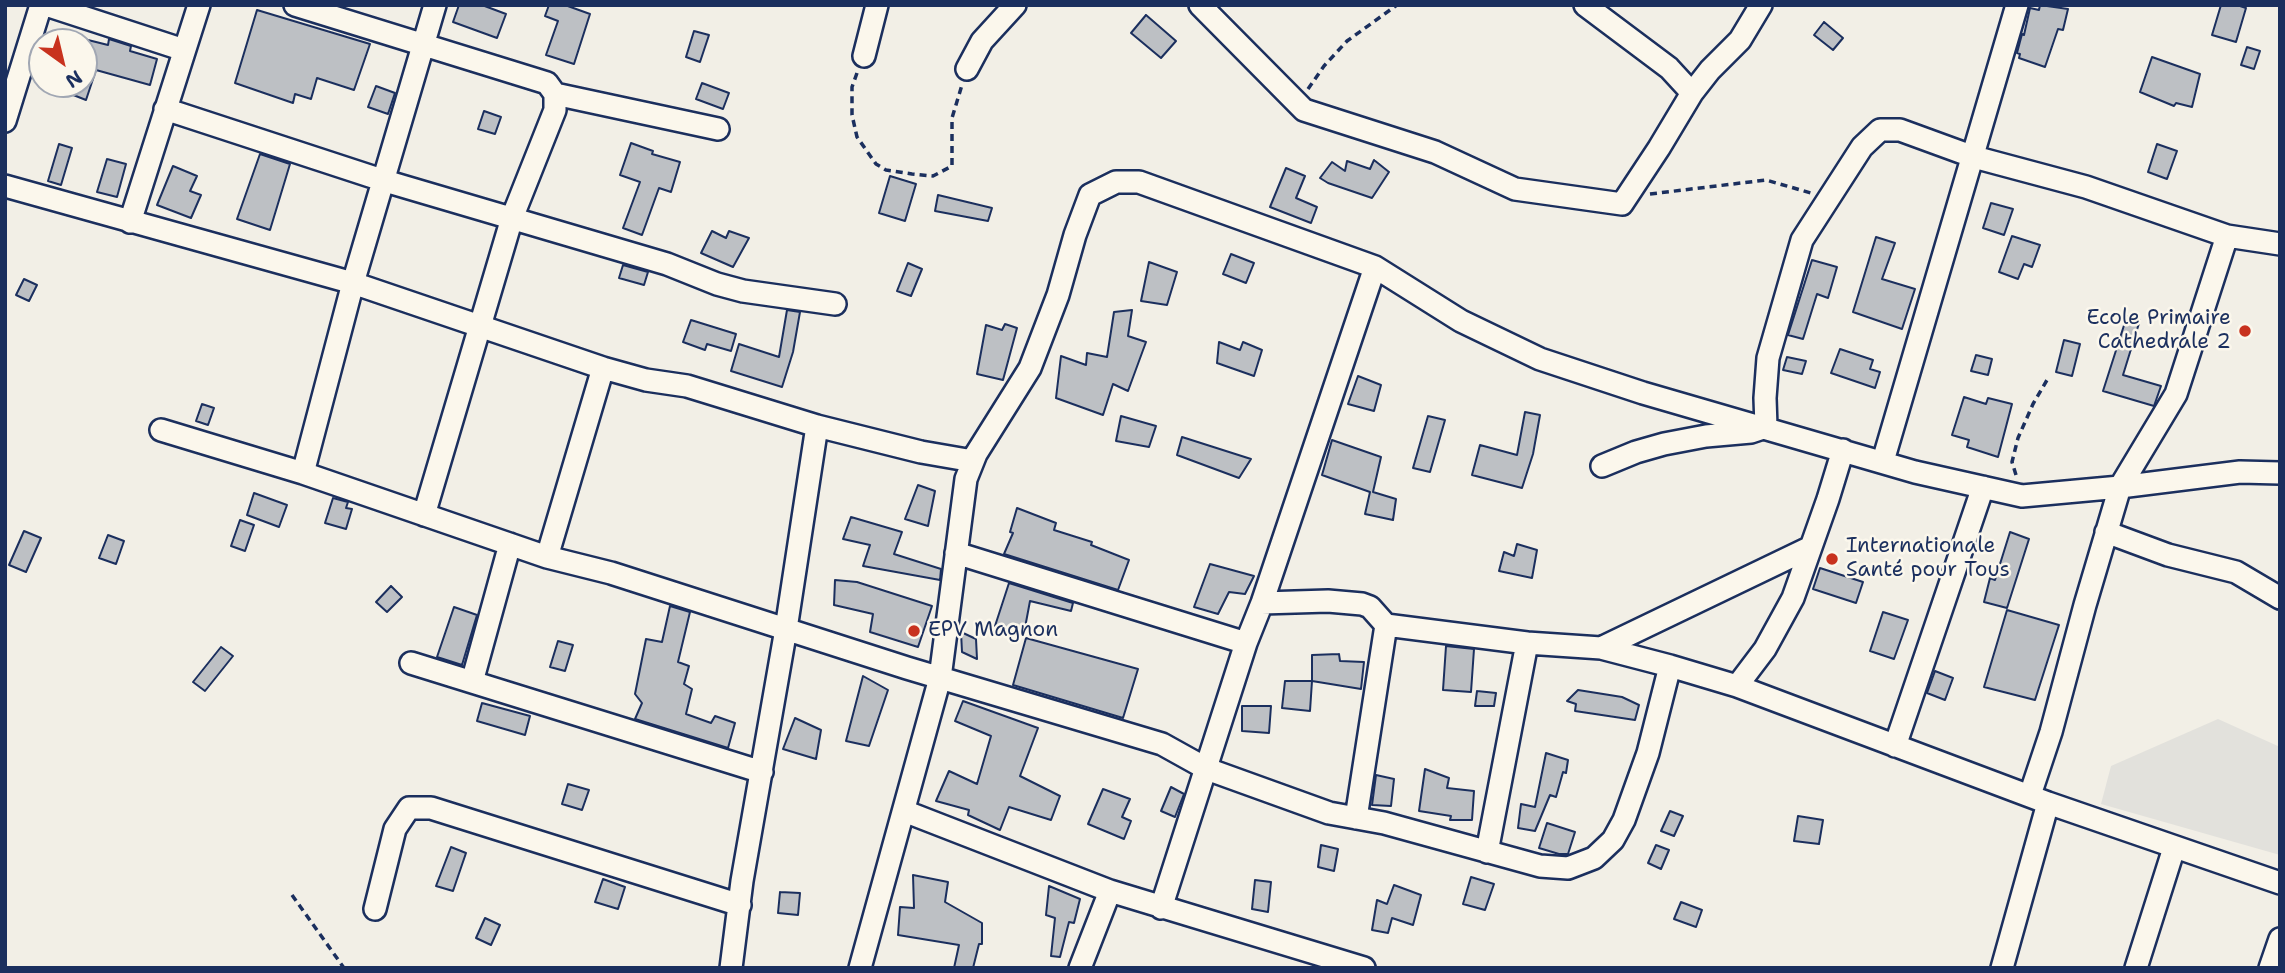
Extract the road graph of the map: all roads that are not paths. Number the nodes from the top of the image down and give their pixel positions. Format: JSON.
{"nodes":[{"id":1,"x":43,"y":5,"type":"edge"},
{"id":2,"x":199,"y":5,"type":"edge"},
{"id":3,"x":295,"y":5,"type":"edge"},
{"id":4,"x":436,"y":5,"type":"edge"},
{"id":5,"x":877,"y":5,"type":"edge"},
{"id":6,"x":1015,"y":5,"type":"edge"},
{"id":7,"x":1200,"y":5,"type":"edge"},
{"id":8,"x":1585,"y":5,"type":"edge"},
{"id":9,"x":1761,"y":5,"type":"edge"},
{"id":10,"x":2017,"y":5,"type":"edge"},
{"id":11,"x":422,"y":46,"type":"junction"},
{"id":12,"x":184,"y":50,"type":"junction"},
{"id":13,"x":864,"y":56,"type":"road end"},
{"id":14,"x":967,"y":69,"type":"road end"},
{"id":15,"x":1692,"y":93,"type":"junction"},
{"id":16,"x":555,"y":94,"type":"junction"},
{"id":17,"x":165,"y":109,"type":"junction"},
{"id":18,"x":5,"y":121,"type":"edge"},
{"id":19,"x":718,"y":129,"type":"dead end"},
{"id":20,"x":1974,"y":157,"type":"junction"},
{"id":21,"x":385,"y":181,"type":"junction"},
{"id":22,"x":5,"y":186,"type":"edge"},
{"id":23,"x":512,"y":218,"type":"junction"},
{"id":24,"x":130,"y":222,"type":"junction"},
{"id":25,"x":2227,"y":236,"type":"junction"},
{"id":26,"x":2280,"y":244,"type":"edge"},
{"id":27,"x":1375,"y":267,"type":"junction"},
{"id":28,"x":353,"y":283,"type":"junction"},
{"id":29,"x":835,"y":304,"type":"dead end"},
{"id":30,"x":480,"y":325,"type":"junction"},
{"id":31,"x":603,"y":368,"type":"junction"},
{"id":32,"x":817,"y":426,"type":"junction"},
{"id":33,"x":1766,"y":427,"type":"junction"},
{"id":34,"x":161,"y":430,"type":"dead end"},
{"id":35,"x":1843,"y":450,"type":"junction"},
{"id":36,"x":973,"y":461,"type":"junction"},
{"id":37,"x":1882,"y":461,"type":"junction"},
{"id":38,"x":1602,"y":466,"type":"dead end"},
{"id":39,"x":303,"y":473,"type":"junction"},
{"id":40,"x":2280,"y":473,"type":"edge"},
{"id":41,"x":2120,"y":487,"type":"junction"},
{"id":42,"x":1983,"y":488,"type":"junction"},
{"id":43,"x":425,"y":515,"type":"junction"},
{"id":44,"x":2106,"y":532,"type":"junction"},
{"id":45,"x":509,"y":544,"type":"junction"},
{"id":46,"x":1809,"y":548,"type":"junction"},
{"id":47,"x":956,"y":552,"type":"junction"},
{"id":48,"x":548,"y":557,"type":"junction"},
{"id":49,"x":2280,"y":598,"type":"edge"},
{"id":50,"x":1262,"y":603,"type":"junction"},
{"id":51,"x":1386,"y":625,"type":"junction"},
{"id":52,"x":786,"y":629,"type":"junction"},
{"id":53,"x":1246,"y":643,"type":"junction"},
{"id":54,"x":1527,"y":643,"type":"junction"},
{"id":55,"x":1601,"y":648,"type":"junction"},
{"id":56,"x":411,"y":663,"type":"dead end"},
{"id":57,"x":1670,"y":666,"type":"junction"},
{"id":58,"x":940,"y":678,"type":"junction"},
{"id":59,"x":472,"y":682,"type":"junction"},
{"id":60,"x":1737,"y":686,"type":"junction"},
{"id":61,"x":1895,"y":746,"type":"junction"},
{"id":62,"x":1207,"y":769,"type":"junction"},
{"id":63,"x":762,"y":772,"type":"junction"},
{"id":64,"x":2039,"y":799,"type":"junction"},
{"id":65,"x":904,"y":811,"type":"junction"},
{"id":66,"x":1356,"y":818,"type":"junction"},
{"id":67,"x":2174,"y":848,"type":"junction"},
{"id":68,"x":1488,"y":852,"type":"junction"},
{"id":69,"x":2280,"y":883,"type":"edge"},
{"id":70,"x":1110,"y":891,"type":"junction"},
{"id":71,"x":740,"y":905,"type":"junction"},
{"id":72,"x":1161,"y":908,"type":"junction"},
{"id":73,"x":375,"y":909,"type":"dead end"},
{"id":74,"x":2280,"y":939,"type":"edge"},
{"id":75,"x":731,"y":968,"type":"edge"},
{"id":76,"x":860,"y":968,"type":"edge"},
{"id":77,"x":1080,"y":968,"type":"edge"},
{"id":78,"x":1364,"y":968,"type":"edge"},
{"id":79,"x":2002,"y":968,"type":"edge"},
{"id":80,"x":2136,"y":968,"type":"edge"},
{"id":81,"x":2270,"y":968,"type":"edge"}],
"edges":[{"from":1,"to":12,"type":"street"},
{"from":1,"to":18,"type":"street"},
{"from":2,"to":12,"type":"street"},
{"from":3,"to":11,"type":"street"},
{"from":4,"to":11,"type":"street"},
{"from":5,"to":13,"type":"street"},
{"from":6,"to":14,"type":"street"},
{"from":7,"to":15,"type":"street"},
{"from":8,"to":15,"type":"street"},
{"from":9,"to":15,"type":"street"},
{"from":10,"to":20,"type":"street"},
{"from":11,"to":16,"type":"street"},
{"from":11,"to":21,"type":"street"},
{"from":12,"to":17,"type":"street"},
{"from":16,"to":19,"type":"street"},
{"from":16,"to":23,"type":"street"},
{"from":17,"to":21,"type":"street"},
{"from":17,"to":24,"type":"street"},
{"from":20,"to":25,"type":"street"},
{"from":20,"to":33,"type":"street"},
{"from":20,"to":37,"type":"street"},
{"from":21,"to":23,"type":"street"},
{"from":21,"to":28,"type":"street"},
{"from":22,"to":24,"type":"street"},
{"from":23,"to":29,"type":"street"},
{"from":23,"to":30,"type":"street"},
{"from":24,"to":28,"type":"street"},
{"from":25,"to":26,"type":"street"},
{"from":25,"to":41,"type":"street"},
{"from":27,"to":33,"type":"street"},
{"from":27,"to":36,"type":"street"},
{"from":27,"to":50,"type":"street"},
{"from":28,"to":30,"type":"street"},
{"from":28,"to":39,"type":"street"},
{"from":30,"to":31,"type":"street"},
{"from":30,"to":43,"type":"street"},
{"from":31,"to":32,"type":"street"},
{"from":31,"to":48,"type":"street"},
{"from":32,"to":36,"type":"street"},
{"from":32,"to":52,"type":"street"},
{"from":33,"to":35,"type":"street"},
{"from":33,"to":38,"type":"street"},
{"from":34,"to":39,"type":"street"},
{"from":35,"to":37,"type":"street"},
{"from":35,"to":46,"type":"street"},
{"from":36,"to":47,"type":"street"},
{"from":37,"to":42,"type":"street"},
{"from":39,"to":43,"type":"street"},
{"from":40,"to":41,"type":"street"},
{"from":41,"to":42,"type":"street"},
{"from":41,"to":44,"type":"street"},
{"from":42,"to":61,"type":"street"},
{"from":43,"to":45,"type":"street"},
{"from":44,"to":49,"type":"street"},
{"from":44,"to":64,"type":"street"},
{"from":45,"to":48,"type":"street"},
{"from":45,"to":59,"type":"street"},
{"from":46,"to":55,"type":"street"},
{"from":46,"to":60,"type":"street"},
{"from":47,"to":53,"type":"street"},
{"from":47,"to":58,"type":"street"},
{"from":48,"to":52,"type":"street"},
{"from":50,"to":51,"type":"street"},
{"from":50,"to":53,"type":"street"},
{"from":51,"to":54,"type":"street"},
{"from":51,"to":66,"type":"street"},
{"from":52,"to":58,"type":"street"},
{"from":52,"to":63,"type":"street"},
{"from":53,"to":62,"type":"street"},
{"from":54,"to":55,"type":"street"},
{"from":54,"to":68,"type":"street"},
{"from":55,"to":57,"type":"street"},
{"from":56,"to":59,"type":"street"},
{"from":57,"to":60,"type":"street"},
{"from":57,"to":68,"type":"street"},
{"from":58,"to":62,"type":"street"},
{"from":58,"to":65,"type":"street"},
{"from":59,"to":63,"type":"street"},
{"from":60,"to":61,"type":"street"},
{"from":61,"to":64,"type":"street"},
{"from":62,"to":66,"type":"street"},
{"from":62,"to":72,"type":"street"},
{"from":63,"to":71,"type":"street"},
{"from":64,"to":67,"type":"street"},
{"from":64,"to":79,"type":"street"},
{"from":65,"to":70,"type":"street"},
{"from":65,"to":76,"type":"street"},
{"from":66,"to":68,"type":"street"},
{"from":67,"to":69,"type":"street"},
{"from":67,"to":80,"type":"street"},
{"from":70,"to":72,"type":"street"},
{"from":70,"to":77,"type":"street"},
{"from":71,"to":73,"type":"street"},
{"from":71,"to":75,"type":"street"},
{"from":72,"to":78,"type":"street"},
{"from":74,"to":81,"type":"street"}]}
